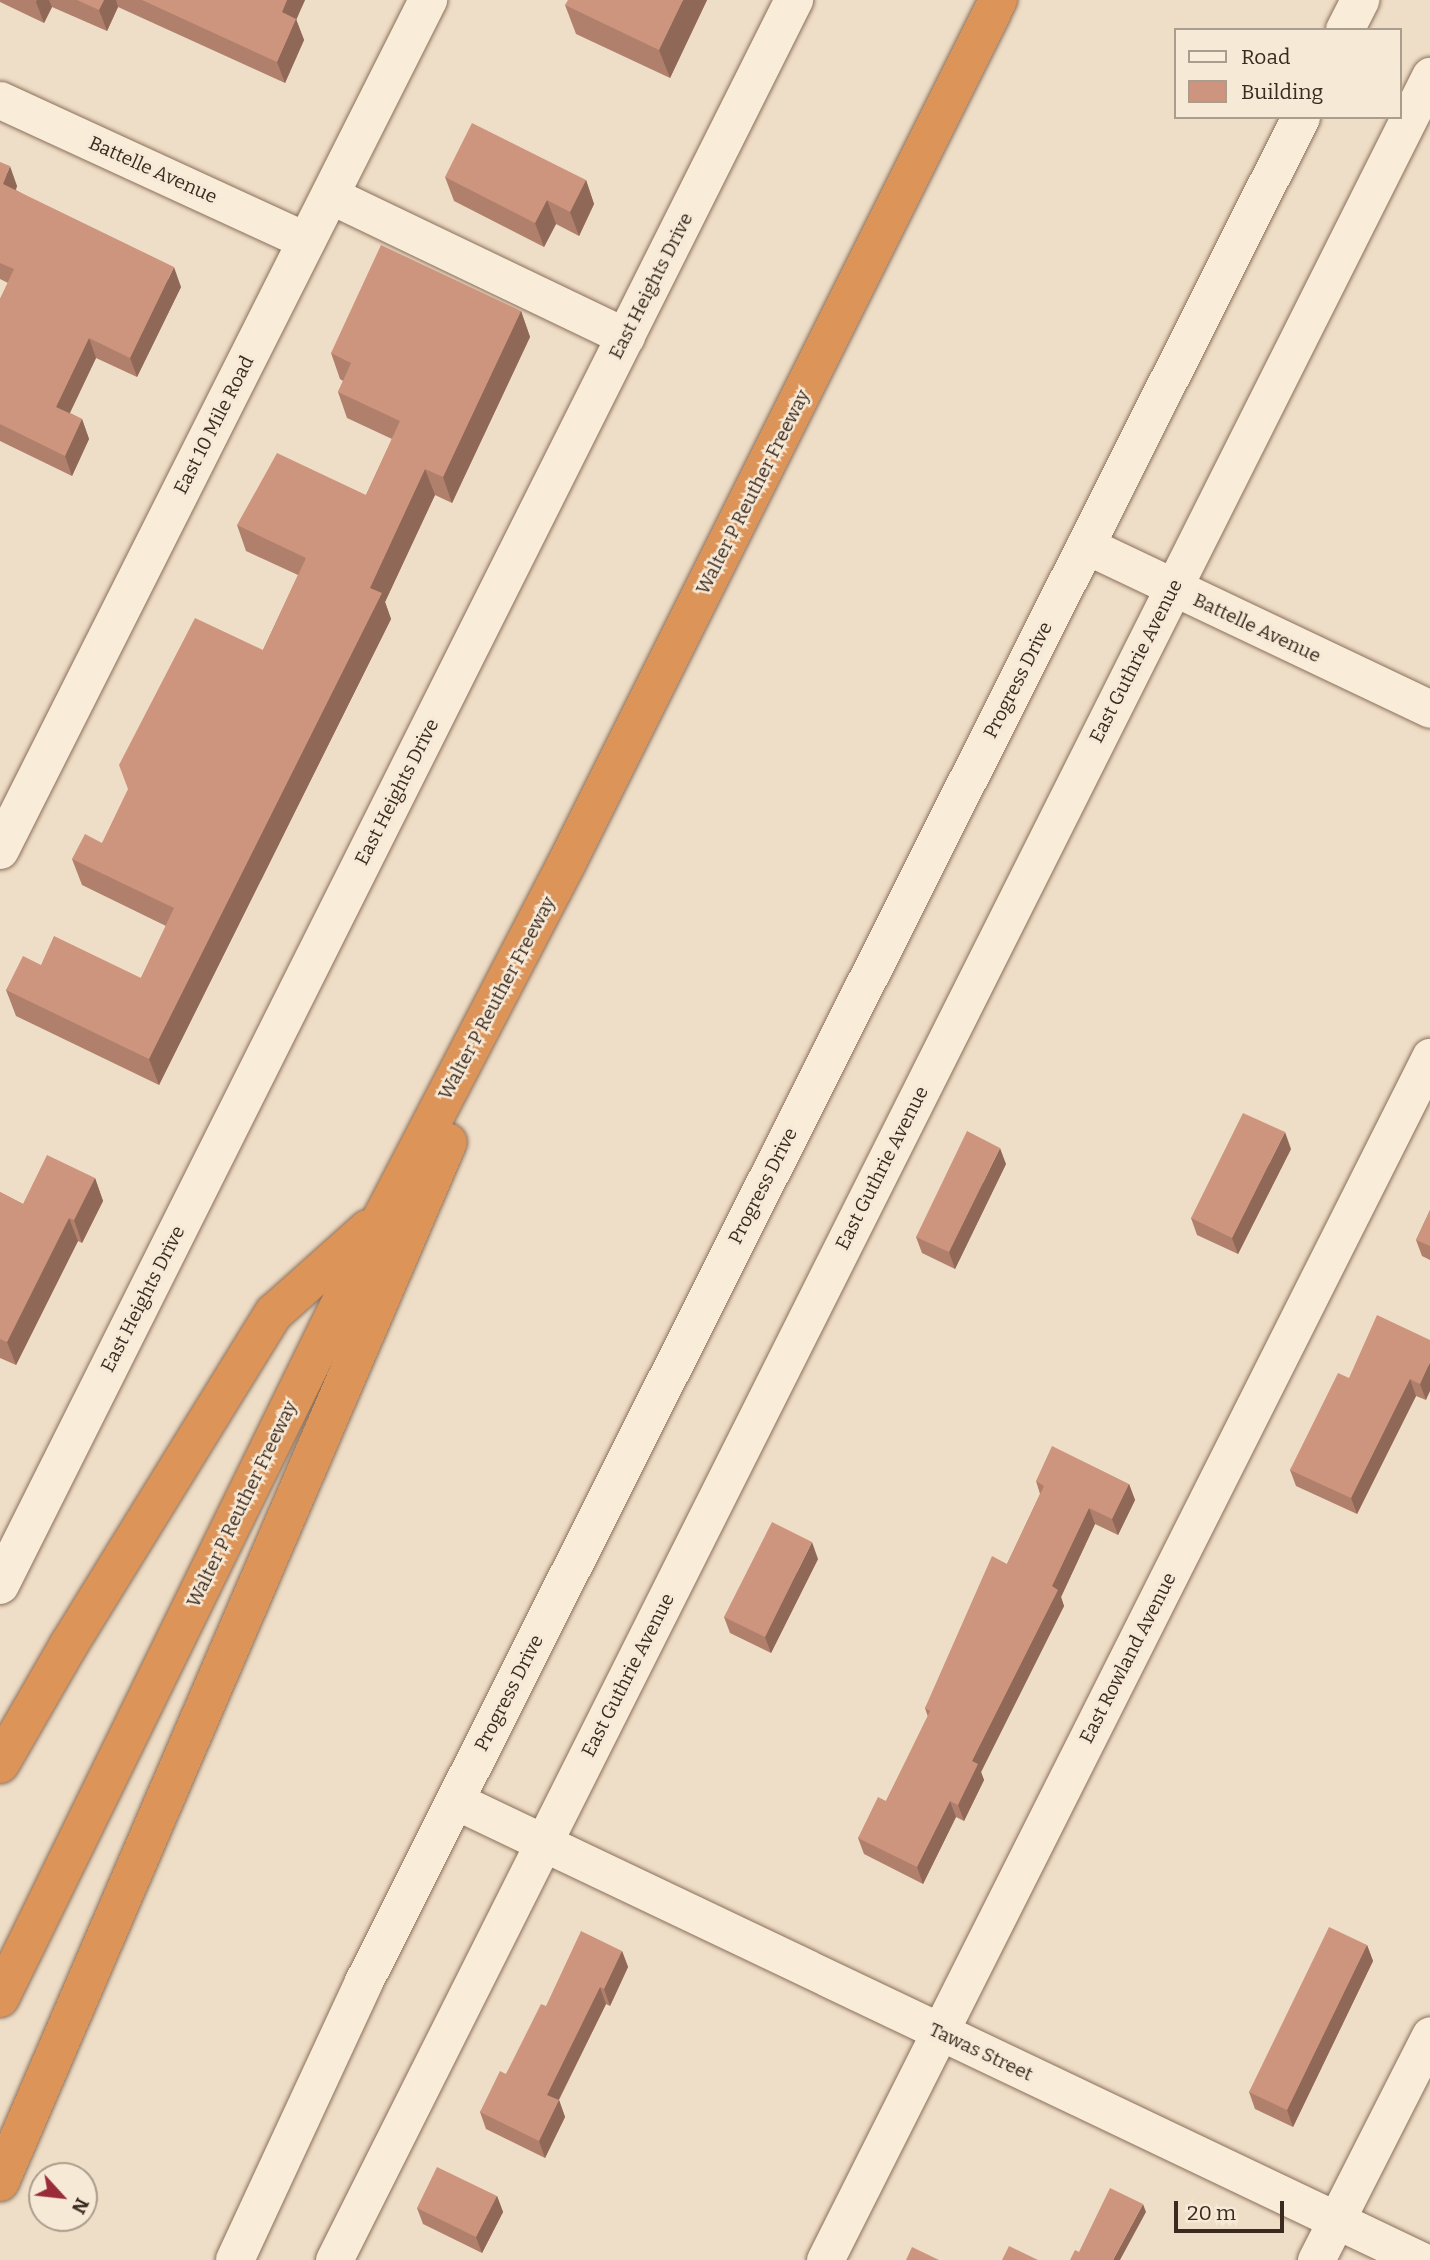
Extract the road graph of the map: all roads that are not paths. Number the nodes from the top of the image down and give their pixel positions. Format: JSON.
{"nodes":[{"id":1,"x":428,"y":0,"type":"edge"},
{"id":2,"x":794,"y":0,"type":"edge"},
{"id":3,"x":998,"y":0,"type":"edge"},
{"id":4,"x":1360,"y":0,"type":"edge"},
{"id":5,"x":1346,"y":28,"type":"edge"},
{"id":6,"x":1430,"y":76,"type":"edge"},
{"id":7,"x":0,"y":100,"type":"edge"},
{"id":8,"x":1300,"y":119,"type":"edge"},
{"id":9,"x":330,"y":195,"type":"junction"},
{"id":10,"x":306,"y":241,"type":"junction"},
{"id":11,"x":626,"y":337,"type":"junction"},
{"id":12,"x":1085,"y":545,"type":"junction"},
{"id":13,"x":1172,"y":589,"type":"junction"},
{"id":14,"x":1430,"y":709,"type":"edge"},
{"id":15,"x":0,"y":850,"type":"edge"},
{"id":16,"x":567,"y":863,"type":"junction"},
{"id":17,"x":1430,"y":1056,"type":"edge"},
{"id":18,"x":383,"y":1216,"type":"junction"},
{"id":19,"x":0,"y":1585,"type":"edge"},
{"id":20,"x":0,"y":1764,"type":"edge"},
{"id":21,"x":456,"y":1801,"type":"junction"},
{"id":22,"x":543,"y":1844,"type":"junction"},
{"id":23,"x":0,"y":1998,"type":"edge"},
{"id":24,"x":940,"y":2033,"type":"junction"},
{"id":25,"x":1430,"y":2035,"type":"edge"},
{"id":26,"x":0,"y":2182,"type":"edge"},
{"id":27,"x":1336,"y":2221,"type":"junction"},
{"id":28,"x":235,"y":2260,"type":"edge"},
{"id":29,"x":334,"y":2260,"type":"edge"},
{"id":30,"x":825,"y":2260,"type":"edge"},
{"id":31,"x":1316,"y":2260,"type":"edge"},
{"id":32,"x":1420,"y":2260,"type":"edge"}],
"edges":[{"from":1,"to":9,"type":"main road","name":"East 10 Mile Road"},
{"from":2,"to":11,"type":"main road","name":"East Heights Drive"},
{"from":3,"to":16,"type":"highway","name":"Walter P Reuther Freeway"},
{"from":4,"to":5,"type":"main road"},
{"from":6,"to":13,"type":"street","name":"East Guthrie Avenue"},
{"from":7,"to":10,"type":"street","name":"Battelle Avenue"},
{"from":8,"to":12,"type":"main road","name":"Progress Drive"},
{"from":9,"to":10,"type":"main road","name":"East 10 Mile Road"},
{"from":9,"to":11,"type":"street"},
{"from":10,"to":15,"type":"main road","name":"East 10 Mile Road"},
{"from":11,"to":19,"type":"main road","name":"East Heights Drive"},
{"from":12,"to":13,"type":"street","name":"Battelle Avenue"},
{"from":12,"to":21,"type":"main road","name":"Progress Drive"},
{"from":13,"to":14,"type":"street","name":"Battelle Avenue"},
{"from":13,"to":22,"type":"street","name":"East Guthrie Avenue"},
{"from":16,"to":18,"type":"highway","name":"Walter P Reuther Freeway"},
{"from":16,"to":26,"type":"highway"},
{"from":17,"to":24,"type":"street","name":"East Rowland Avenue"},
{"from":18,"to":20,"type":"highway"},
{"from":18,"to":23,"type":"highway","name":"Walter P Reuther Freeway"},
{"from":21,"to":22,"type":"street","name":"Tawas Street"},
{"from":21,"to":28,"type":"main road","name":"Progress Drive"},
{"from":22,"to":24,"type":"street","name":"Tawas Street"},
{"from":22,"to":29,"type":"street","name":"East Guthrie Avenue"},
{"from":24,"to":27,"type":"street","name":"Tawas Street"},
{"from":24,"to":30,"type":"street","name":"East Rowland Avenue"},
{"from":25,"to":27,"type":"street"},
{"from":27,"to":31,"type":"street"},
{"from":27,"to":32,"type":"street","name":"Tawas Street"}]}
